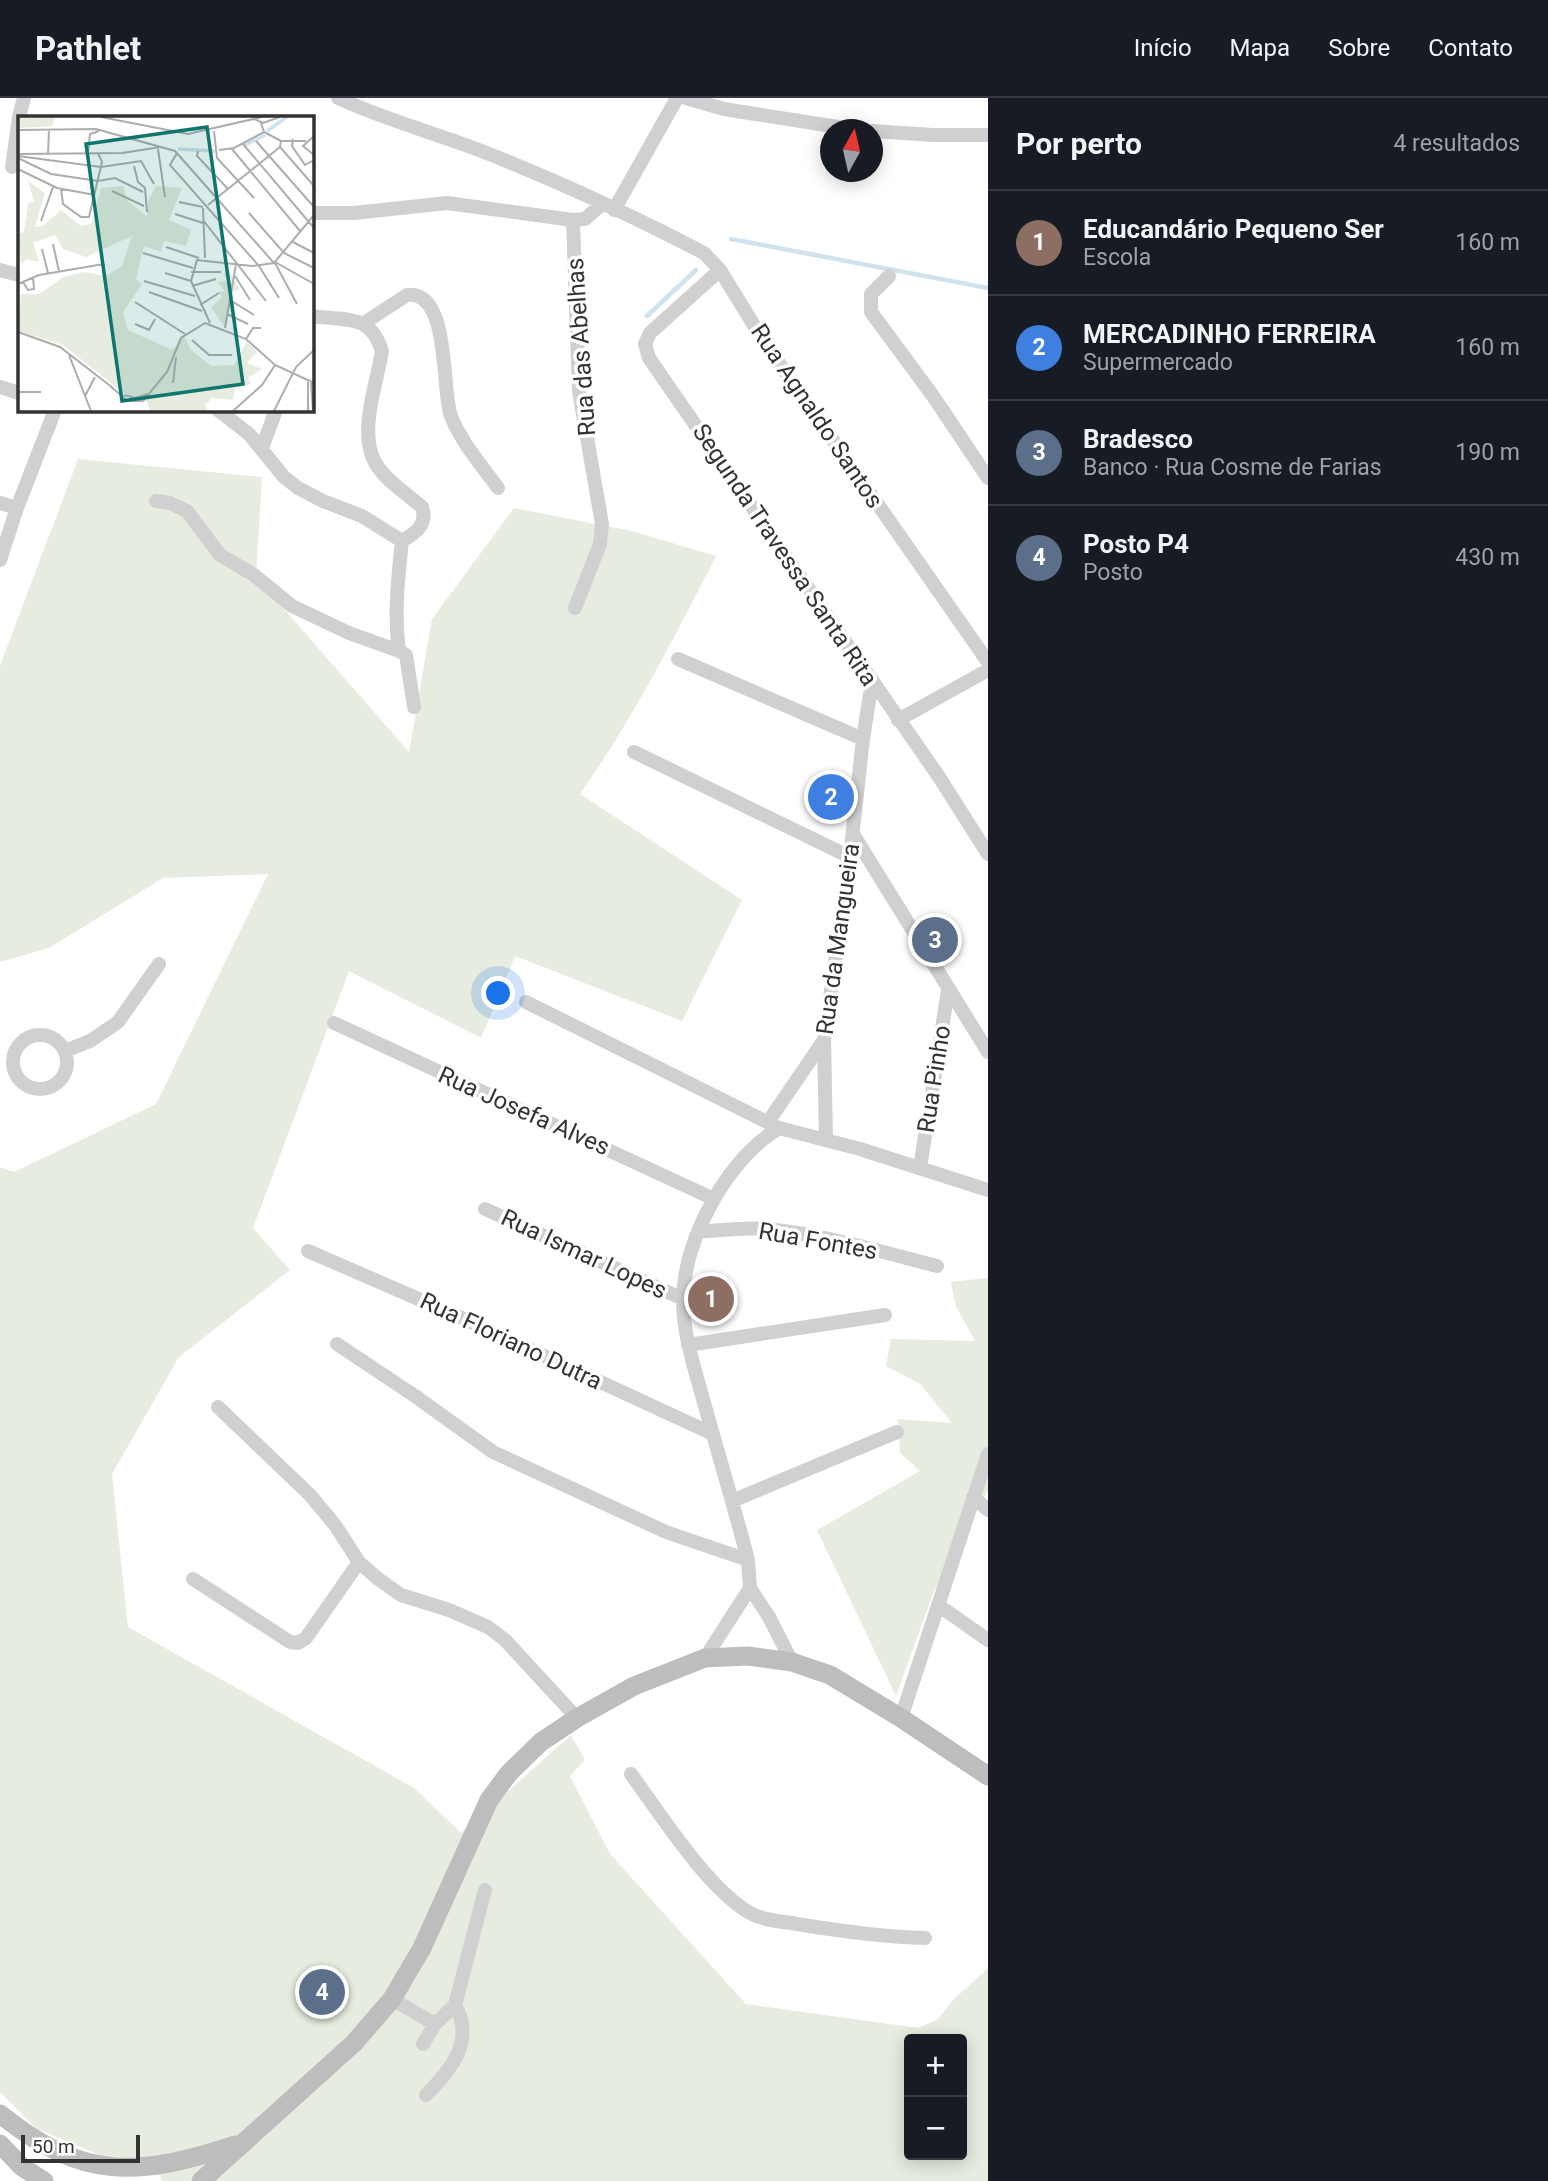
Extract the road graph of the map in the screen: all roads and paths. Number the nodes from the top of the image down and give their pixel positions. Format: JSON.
{"nodes":[{"id":1,"x":24,"y":98,"type":"edge"},
{"id":2,"x":338,"y":98,"type":"edge"},
{"id":3,"x":677,"y":98,"type":"edge"},
{"id":4,"x":686,"y":98,"type":"edge"},
{"id":5,"x":19,"y":116,"type":"edge"},
{"id":6,"x":18,"y":123,"type":"edge"},
{"id":7,"x":820,"y":124,"type":"edge"},
{"id":8,"x":883,"y":132,"type":"edge"},
{"id":9,"x":988,"y":135,"type":"edge"},
{"id":10,"x":10,"y":168,"type":"edge"},
{"id":11,"x":608,"y":207,"type":"junction"},
{"id":12,"x":313,"y":213,"type":"edge"},
{"id":13,"x":573,"y":220,"type":"junction"},
{"id":14,"x":0,"y":270,"type":"edge"},
{"id":15,"x":720,"y":270,"type":"junction"},
{"id":16,"x":18,"y":275,"type":"edge"},
{"id":17,"x":889,"y":276,"type":"dead end"},
{"id":18,"x":313,"y":316,"type":"edge"},
{"id":19,"x":364,"y":323,"type":"junction"},
{"id":20,"x":0,"y":387,"type":"edge"},
{"id":21,"x":18,"y":393,"type":"edge"},
{"id":22,"x":55,"y":411,"type":"edge"},
{"id":23,"x":219,"y":411,"type":"edge"},
{"id":24,"x":276,"y":411,"type":"edge"},
{"id":25,"x":262,"y":448,"type":"junction"},
{"id":26,"x":988,"y":478,"type":"edge"},
{"id":27,"x":498,"y":488,"type":"dead end"},
{"id":28,"x":156,"y":501,"type":"dead end"},
{"id":29,"x":0,"y":503,"type":"edge"},
{"id":30,"x":17,"y":508,"type":"junction"},
{"id":31,"x":402,"y":541,"type":"junction"},
{"id":32,"x":0,"y":560,"type":"edge"},
{"id":33,"x":575,"y":608,"type":"dead end"},
{"id":34,"x":399,"y":651,"type":"junction"},
{"id":35,"x":678,"y":659,"type":"dead end"},
{"id":36,"x":988,"y":662,"type":"edge"},
{"id":37,"x":988,"y":670,"type":"edge"},
{"id":38,"x":872,"y":682,"type":"junction"},
{"id":39,"x":414,"y":707,"type":"dead end"},
{"id":40,"x":898,"y":720,"type":"junction"},
{"id":41,"x":863,"y":739,"type":"junction"},
{"id":42,"x":634,"y":752,"type":"dead end"},
{"id":43,"x":853,"y":834,"type":"junction"},
{"id":44,"x":988,"y":854,"type":"edge"},
{"id":45,"x":850,"y":857,"type":"junction"},
{"id":46,"x":159,"y":964,"type":"dead end"},
{"id":47,"x":948,"y":990,"type":"junction"},
{"id":48,"x":526,"y":1002,"type":"dead end"},
{"id":49,"x":334,"y":1023,"type":"dead end"},
{"id":50,"x":824,"y":1040,"type":"junction"},
{"id":51,"x":65,"y":1051,"type":"junction"},
{"id":52,"x":988,"y":1052,"type":"edge"},
{"id":53,"x":7,"y":1070,"type":"edge"},
{"id":54,"x":773,"y":1125,"type":"junction"},
{"id":55,"x":825,"y":1140,"type":"junction"},
{"id":56,"x":920,"y":1168,"type":"junction"},
{"id":57,"x":988,"y":1190,"type":"edge"},
{"id":58,"x":714,"y":1199,"type":"junction"},
{"id":59,"x":485,"y":1209,"type":"dead end"},
{"id":60,"x":698,"y":1233,"type":"junction"},
{"id":61,"x":308,"y":1251,"type":"dead end"},
{"id":62,"x":937,"y":1266,"type":"dead end"},
{"id":63,"x":683,"y":1299,"type":"junction"},
{"id":64,"x":885,"y":1315,"type":"dead end"},
{"id":65,"x":337,"y":1344,"type":"dead end"},
{"id":66,"x":688,"y":1345,"type":"junction"},
{"id":67,"x":218,"y":1407,"type":"dead end"},
{"id":68,"x":897,"y":1432,"type":"dead end"},
{"id":69,"x":713,"y":1434,"type":"junction"},
{"id":70,"x":988,"y":1454,"type":"edge"},
{"id":71,"x":974,"y":1497,"type":"junction"},
{"id":72,"x":732,"y":1501,"type":"junction"},
{"id":73,"x":988,"y":1510,"type":"edge"},
{"id":74,"x":748,"y":1560,"type":"junction"},
{"id":75,"x":359,"y":1562,"type":"junction"},
{"id":76,"x":193,"y":1579,"type":"dead end"},
{"id":77,"x":750,"y":1588,"type":"junction"},
{"id":78,"x":938,"y":1605,"type":"junction"},
{"id":79,"x":988,"y":1640,"type":"edge"},
{"id":80,"x":705,"y":1658,"type":"junction"},
{"id":81,"x":792,"y":1662,"type":"junction"},
{"id":82,"x":577,"y":1718,"type":"junction"},
{"id":83,"x":901,"y":1718,"type":"junction"},
{"id":84,"x":631,"y":1774,"type":"dead end"},
{"id":85,"x":988,"y":1776,"type":"edge"},
{"id":86,"x":485,"y":1890,"type":"dead end"},
{"id":87,"x":925,"y":1938,"type":"dead end"},
{"id":88,"x":392,"y":1999,"type":"junction"},
{"id":89,"x":455,"y":2005,"type":"junction"},
{"id":90,"x":435,"y":2024,"type":"junction"},
{"id":91,"x":423,"y":2045,"type":"dead end"},
{"id":92,"x":426,"y":2095,"type":"dead end"},
{"id":93,"x":0,"y":2115,"type":"edge"},
{"id":94,"x":243,"y":2143,"type":"junction"},
{"id":95,"x":0,"y":2144,"type":"edge"},
{"id":96,"x":44,"y":2181,"type":"edge"},
{"id":97,"x":201,"y":2181,"type":"edge"}],
"edges":[{"from":1,"to":5,"type":"street"},
{"from":2,"to":11,"type":"street","name":"Rua Agnaldo Santos"},
{"from":3,"to":11,"type":"street"},
{"from":4,"to":7,"type":"street"},
{"from":6,"to":10,"type":"street"},
{"from":8,"to":9,"type":"street"},
{"from":11,"to":13,"type":"street"},
{"from":11,"to":15,"type":"street","name":"Rua Agnaldo Santos"},
{"from":12,"to":13,"type":"street"},
{"from":13,"to":33,"type":"street","name":"Rua das Abelhas"},
{"from":14,"to":16,"type":"street"},
{"from":15,"to":36,"type":"street","name":"Rua Agnaldo Santos"},
{"from":15,"to":38,"type":"street","name":"Segunda Travessa Santa Rita"},
{"from":17,"to":26,"type":"street"},
{"from":18,"to":19,"type":"street"},
{"from":19,"to":27,"type":"street"},
{"from":19,"to":31,"type":"street"},
{"from":20,"to":21,"type":"street"},
{"from":22,"to":30,"type":"street"},
{"from":23,"to":25,"type":"street"},
{"from":24,"to":25,"type":"street"},
{"from":25,"to":31,"type":"street"},
{"from":28,"to":34,"type":"street"},
{"from":29,"to":30,"type":"street"},
{"from":30,"to":32,"type":"street"},
{"from":31,"to":34,"type":"street"},
{"from":34,"to":39,"type":"street"},
{"from":35,"to":41,"type":"street"},
{"from":37,"to":40,"type":"street"},
{"from":38,"to":40,"type":"street","name":"Segunda Travessa Santa Rita"},
{"from":38,"to":41,"type":"street","name":"Rua da Mangueira"},
{"from":40,"to":44,"type":"street","name":"Segunda Travessa Santa Rita"},
{"from":41,"to":43,"type":"street","name":"Rua da Mangueira"},
{"from":42,"to":45,"type":"street"},
{"from":43,"to":45,"type":"street","name":"Rua da Mangueira"},
{"from":43,"to":47,"type":"street"},
{"from":45,"to":50,"type":"street","name":"Rua da Mangueira"},
{"from":46,"to":51,"type":"street"},
{"from":47,"to":52,"type":"street"},
{"from":47,"to":56,"type":"street","name":"Rua Pinho"},
{"from":48,"to":54,"type":"street"},
{"from":49,"to":58,"type":"street","name":"Rua Josefa Alves"},
{"from":50,"to":54,"type":"street"},
{"from":50,"to":55,"type":"street","name":"Rua da Mangueira"},
{"from":51,"to":53,"type":"street"},
{"from":51,"to":53,"type":"street"},
{"from":54,"to":55,"type":"street"},
{"from":54,"to":58,"type":"street"},
{"from":55,"to":56,"type":"street"},
{"from":56,"to":57,"type":"street"},
{"from":58,"to":60,"type":"street"},
{"from":59,"to":63,"type":"street","name":"Rua Ismar Lopes"},
{"from":60,"to":62,"type":"street","name":"Rua Fontes"},
{"from":60,"to":63,"type":"street"},
{"from":61,"to":69,"type":"street","name":"Rua Floriano Dutra"},
{"from":63,"to":66,"type":"street"},
{"from":64,"to":66,"type":"street"},
{"from":65,"to":74,"type":"street"},
{"from":66,"to":69,"type":"street"},
{"from":67,"to":75,"type":"street"},
{"from":68,"to":72,"type":"street"},
{"from":69,"to":72,"type":"street"},
{"from":70,"to":71,"type":"street"},
{"from":71,"to":73,"type":"street"},
{"from":71,"to":78,"type":"street"},
{"from":72,"to":74,"type":"street"},
{"from":74,"to":77,"type":"street"},
{"from":75,"to":76,"type":"street"},
{"from":75,"to":82,"type":"street"},
{"from":77,"to":80,"type":"street"},
{"from":77,"to":81,"type":"street"},
{"from":78,"to":79,"type":"street"},
{"from":78,"to":83,"type":"street"},
{"from":80,"to":81,"type":"main road"},
{"from":80,"to":82,"type":"main road"},
{"from":81,"to":83,"type":"main road"},
{"from":82,"to":88,"type":"main road"},
{"from":83,"to":85,"type":"main road"},
{"from":84,"to":87,"type":"street"},
{"from":86,"to":89,"type":"street"},
{"from":88,"to":90,"type":"street"},
{"from":88,"to":94,"type":"main road"},
{"from":89,"to":90,"type":"street"},
{"from":89,"to":92,"type":"street"},
{"from":90,"to":91,"type":"street"},
{"from":93,"to":94,"type":"main road"},
{"from":94,"to":97,"type":"main road"},
{"from":95,"to":96,"type":"main road"}]}
